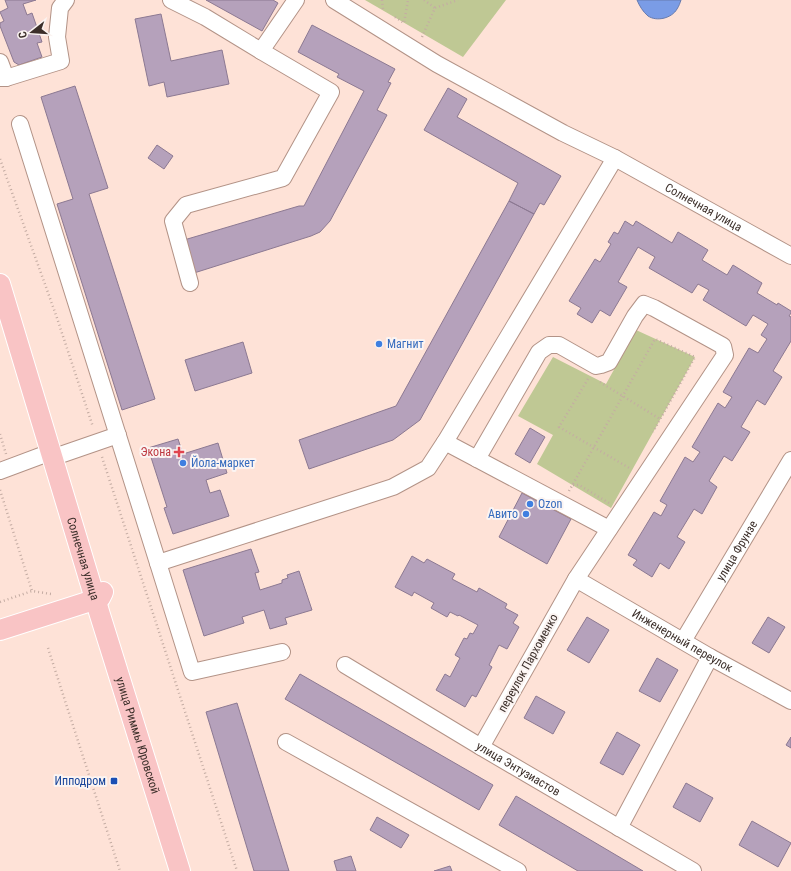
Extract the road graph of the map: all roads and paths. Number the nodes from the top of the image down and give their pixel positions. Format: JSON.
{"nodes":[{"id":1,"x":66,"y":0,"type":"edge"},
{"id":2,"x":171,"y":0,"type":"edge"},
{"id":3,"x":296,"y":0,"type":"edge"},
{"id":4,"x":334,"y":0,"type":"edge"},
{"id":5,"x":382,"y":0,"type":"edge"},
{"id":6,"x":408,"y":0,"type":"edge"},
{"id":7,"x":424,"y":0,"type":"edge"},
{"id":8,"x":458,"y":0,"type":"edge"},
{"id":9,"x":435,"y":8,"type":"junction"},
{"id":10,"x":388,"y":13,"type":"dead end"},
{"id":11,"x":393,"y":16,"type":"dead end"},
{"id":12,"x":414,"y":49,"type":"junction"},
{"id":13,"x":261,"y":51,"type":"junction"},
{"id":14,"x":0,"y":62,"type":"edge"},
{"id":15,"x":3,"y":78,"type":"edge"},
{"id":16,"x":20,"y":124,"type":"dead end"},
{"id":17,"x":615,"y":158,"type":"junction"},
{"id":18,"x":0,"y":159,"type":"edge"},
{"id":19,"x":791,"y":256,"type":"edge"},
{"id":20,"x":190,"y":283,"type":"dead end"},
{"id":21,"x":0,"y":284,"type":"edge"},
{"id":22,"x":590,"y":376,"type":"dead end"},
{"id":23,"x":597,"y":380,"type":"dead end"},
{"id":24,"x":623,"y":396,"type":"junction"},
{"id":25,"x":660,"y":419,"type":"junction"},
{"id":26,"x":676,"y":429,"type":"junction"},
{"id":27,"x":118,"y":436,"type":"junction"},
{"id":28,"x":649,"y":438,"type":"dead end"},
{"id":29,"x":98,"y":442,"type":"junction"},
{"id":30,"x":445,"y":442,"type":"junction"},
{"id":31,"x":594,"y":448,"type":"junction"},
{"id":32,"x":57,"y":453,"type":"junction"},
{"id":33,"x":478,"y":459,"type":"junction"},
{"id":34,"x":791,"y":460,"type":"edge"},
{"id":35,"x":635,"y":464,"type":"dead end"},
{"id":36,"x":0,"y":471,"type":"edge"},
{"id":37,"x":0,"y":490,"type":"edge"},
{"id":38,"x":612,"y":505,"type":"dead end"},
{"id":39,"x":609,"y":529,"type":"junction"},
{"id":40,"x":158,"y":563,"type":"junction"},
{"id":41,"x":576,"y":579,"type":"junction"},
{"id":42,"x":32,"y":591,"type":"junction"},
{"id":43,"x":52,"y":594,"type":"dead end"},
{"id":44,"x":95,"y":599,"type":"junction"},
{"id":45,"x":0,"y":602,"type":"edge"},
{"id":46,"x":0,"y":630,"type":"edge"},
{"id":47,"x":683,"y":641,"type":"junction"},
{"id":48,"x":48,"y":648,"type":"dead end"},
{"id":49,"x":282,"y":652,"type":"dead end"},
{"id":50,"x":710,"y":657,"type":"junction"},
{"id":51,"x":345,"y":665,"type":"dead end"},
{"id":52,"x":791,"y":701,"type":"edge"},
{"id":53,"x":286,"y":742,"type":"dead end"},
{"id":54,"x":481,"y":747,"type":"junction"},
{"id":55,"x":619,"y":828,"type":"junction"},
{"id":56,"x":120,"y":871,"type":"edge"},
{"id":57,"x":180,"y":871,"type":"edge"},
{"id":58,"x":237,"y":871,"type":"edge"},
{"id":59,"x":518,"y":871,"type":"edge"},
{"id":60,"x":693,"y":871,"type":"edge"}],
"edges":[{"from":1,"to":15,"type":"street"},
{"from":2,"to":13,"type":"street"},
{"from":3,"to":13,"type":"street"},
{"from":4,"to":12,"type":"street","name":"Солнечная улица"},
{"from":5,"to":10,"type":"path"},
{"from":6,"to":11,"type":"path"},
{"from":7,"to":9,"type":"path"},
{"from":8,"to":9,"type":"path"},
{"from":9,"to":12,"type":"path"},
{"from":12,"to":17,"type":"street","name":"Солнечная улица"},
{"from":13,"to":20,"type":"street"},
{"from":14,"to":15,"type":"street"},
{"from":16,"to":27,"type":"street"},
{"from":17,"to":19,"type":"street","name":"Солнечная улица"},
{"from":17,"to":30,"type":"street"},
{"from":18,"to":29,"type":"path"},
{"from":21,"to":32,"type":"main road","name":"Солнечная улица"},
{"from":22,"to":31,"type":"path"},
{"from":23,"to":24,"type":"path"},
{"from":24,"to":25,"type":"path"},
{"from":24,"to":25,"type":"path"},
{"from":24,"to":31,"type":"path"},
{"from":25,"to":26,"type":"path"},
{"from":25,"to":28,"type":"path"},
{"from":26,"to":33,"type":"street","name":"переулок Пархоменко"},
{"from":26,"to":39,"type":"street","name":"переулок Пархоменко"},
{"from":27,"to":29,"type":"street"},
{"from":27,"to":40,"type":"street"},
{"from":29,"to":32,"type":"street"},
{"from":29,"to":58,"type":"path"},
{"from":30,"to":33,"type":"street"},
{"from":30,"to":40,"type":"street"},
{"from":31,"to":35,"type":"path"},
{"from":31,"to":38,"type":"path"},
{"from":32,"to":36,"type":"street"},
{"from":32,"to":44,"type":"main road","name":"Солнечная улица"},
{"from":33,"to":39,"type":"street"},
{"from":34,"to":47,"type":"street","name":"улица Фрунзе"},
{"from":37,"to":42,"type":"path"},
{"from":39,"to":41,"type":"street","name":"переулок Пархоменко"},
{"from":40,"to":49,"type":"street"},
{"from":41,"to":47,"type":"street","name":"Инженерный переулок"},
{"from":41,"to":54,"type":"street","name":"переулок Пархоменко"},
{"from":42,"to":43,"type":"path"},
{"from":42,"to":45,"type":"path"},
{"from":44,"to":46,"type":"main road"},
{"from":44,"to":57,"type":"main road","name":"улица Риммы Юровской"},
{"from":47,"to":50,"type":"street","name":"Инженерный переулок"},
{"from":48,"to":56,"type":"path"},
{"from":50,"to":52,"type":"street","name":"Инженерный переулок"},
{"from":50,"to":55,"type":"street"},
{"from":51,"to":54,"type":"street","name":"улица Энтузиастов"},
{"from":53,"to":59,"type":"street"},
{"from":54,"to":55,"type":"street","name":"улица Энтузиастов"},
{"from":55,"to":60,"type":"street","name":"улица Энтузиастов"}]}
